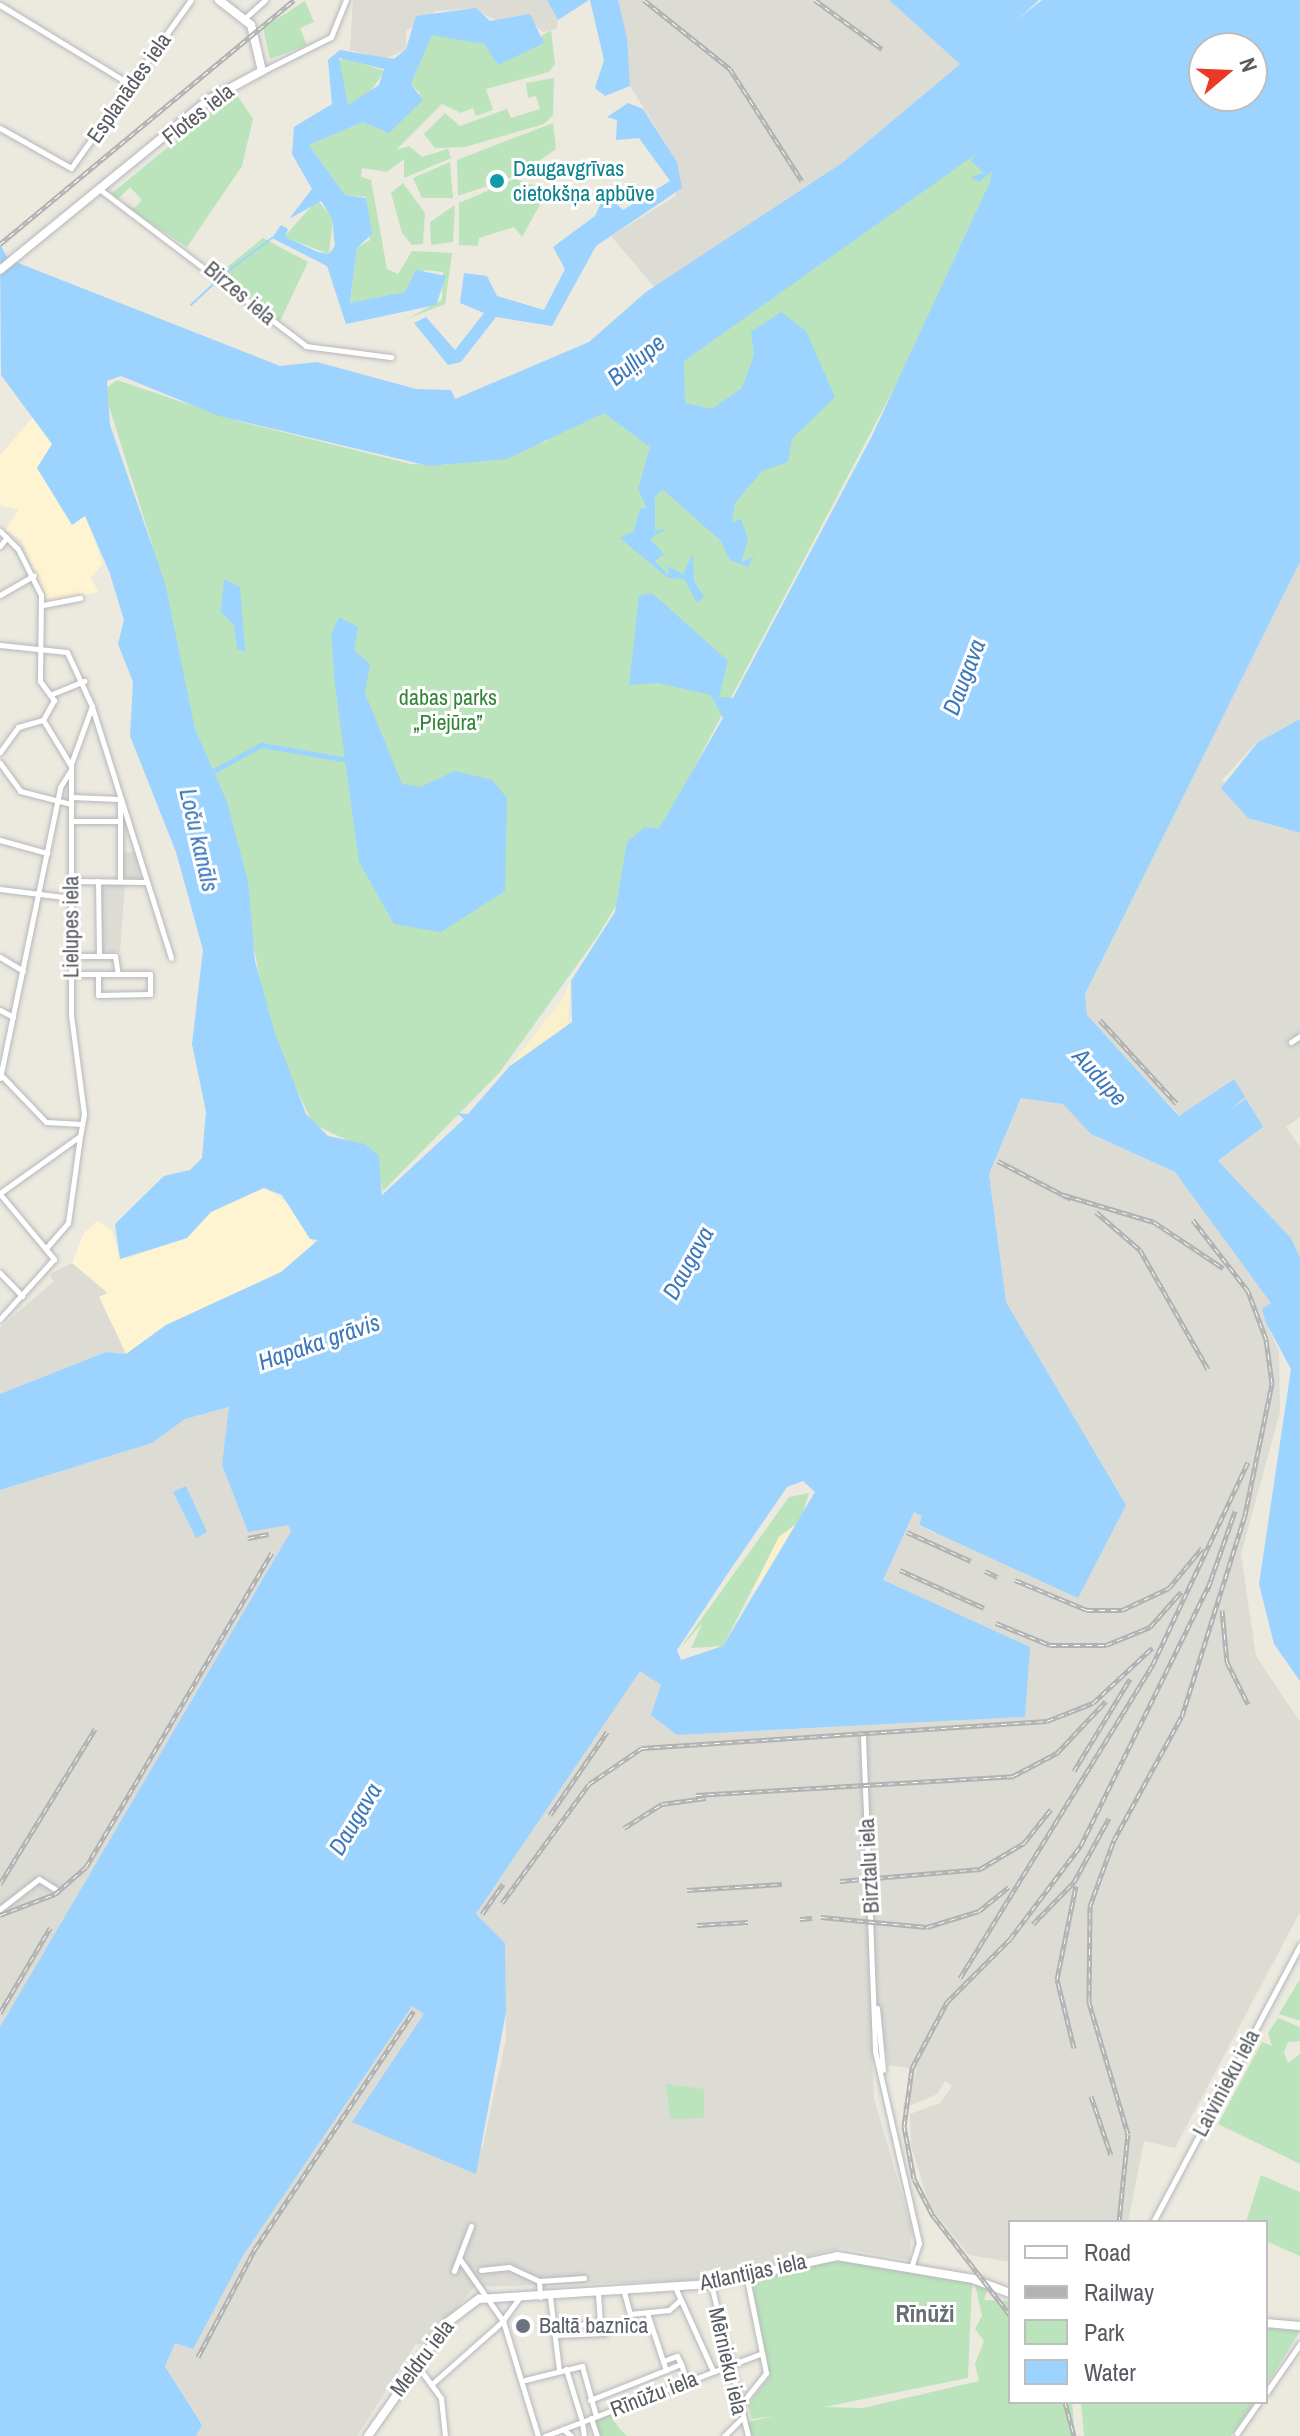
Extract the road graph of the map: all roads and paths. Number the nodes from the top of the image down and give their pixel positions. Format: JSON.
{"nodes":[{"id":1,"x":191,"y":0,"type":"edge"},
{"id":2,"x":219,"y":0,"type":"edge"},
{"id":3,"x":265,"y":0,"type":"edge"},
{"id":4,"x":346,"y":0,"type":"edge"},
{"id":5,"x":0,"y":5,"type":"edge"},
{"id":6,"x":245,"y":18,"type":"junction"},
{"id":7,"x":262,"y":71,"type":"junction"},
{"id":8,"x":131,"y":85,"type":"junction"},
{"id":9,"x":0,"y":128,"type":"edge"},
{"id":10,"x":102,"y":191,"type":"junction"},
{"id":11,"x":0,"y":270,"type":"edge"},
{"id":12,"x":391,"y":357,"type":"dead end"},
{"id":13,"x":0,"y":531,"type":"edge"},
{"id":14,"x":7,"y":537,"type":"junction"},
{"id":15,"x":0,"y":546,"type":"edge"},
{"id":16,"x":34,"y":575,"type":"junction"},
{"id":17,"x":0,"y":595,"type":"edge"},
{"id":18,"x":80,"y":598,"type":"dead end"},
{"id":19,"x":43,"y":605,"type":"junction"},
{"id":20,"x":0,"y":645,"type":"edge"},
{"id":21,"x":43,"y":648,"type":"junction"},
{"id":22,"x":84,"y":681,"type":"junction"},
{"id":23,"x":52,"y":694,"type":"junction"},
{"id":24,"x":92,"y":706,"type":"junction"},
{"id":25,"x":43,"y":720,"type":"junction"},
{"id":26,"x":0,"y":752,"type":"edge"},
{"id":27,"x":0,"y":763,"type":"edge"},
{"id":28,"x":71,"y":767,"type":"junction"},
{"id":29,"x":121,"y":799,"type":"junction"},
{"id":30,"x":71,"y":800,"type":"junction"},
{"id":31,"x":57,"y":802,"type":"junction"},
{"id":32,"x":71,"y":821,"type":"junction"},
{"id":33,"x":120,"y":821,"type":"junction"},
{"id":34,"x":0,"y":840,"type":"edge"},
{"id":35,"x":120,"y":842,"type":"junction"},
{"id":36,"x":135,"y":842,"type":"junction"},
{"id":37,"x":47,"y":853,"type":"junction"},
{"id":38,"x":71,"y":881,"type":"junction"},
{"id":39,"x":98,"y":881,"type":"junction"},
{"id":40,"x":120,"y":881,"type":"junction"},
{"id":41,"x":147,"y":882,"type":"junction"},
{"id":42,"x":0,"y":889,"type":"edge"},
{"id":43,"x":37,"y":898,"type":"junction"},
{"id":44,"x":71,"y":898,"type":"junction"},
{"id":45,"x":71,"y":956,"type":"junction"},
{"id":46,"x":99,"y":956,"type":"junction"},
{"id":47,"x":0,"y":957,"type":"edge"},
{"id":48,"x":171,"y":958,"type":"dead end"},
{"id":49,"x":23,"y":971,"type":"junction"},
{"id":50,"x":71,"y":974,"type":"junction"},
{"id":51,"x":98,"y":974,"type":"junction"},
{"id":52,"x":118,"y":974,"type":"junction"},
{"id":53,"x":0,"y":1010,"type":"edge"},
{"id":54,"x":13,"y":1017,"type":"junction"},
{"id":55,"x":1300,"y":1036,"type":"edge"},
{"id":56,"x":1291,"y":1042,"type":"dead end"},
{"id":57,"x":0,"y":1076,"type":"edge"},
{"id":58,"x":82,"y":1124,"type":"junction"},
{"id":59,"x":80,"y":1136,"type":"junction"},
{"id":60,"x":0,"y":1194,"type":"edge"},
{"id":61,"x":47,"y":1247,"type":"junction"},
{"id":62,"x":0,"y":1273,"type":"edge"},
{"id":63,"x":22,"y":1296,"type":"junction"},
{"id":64,"x":0,"y":1319,"type":"edge"},
{"id":65,"x":863,"y":1736,"type":"dead end"},
{"id":66,"x":55,"y":1889,"type":"dead end"},
{"id":67,"x":0,"y":1909,"type":"edge"},
{"id":68,"x":1300,"y":1945,"type":"edge"},
{"id":69,"x":1154,"y":2220,"type":"edge"},
{"id":70,"x":471,"y":2226,"type":"dead end"},
{"id":71,"x":459,"y":2258,"type":"junction"},
{"id":72,"x":911,"y":2269,"type":"junction"},
{"id":73,"x":481,"y":2270,"type":"dead end"},
{"id":74,"x":454,"y":2271,"type":"dead end"},
{"id":75,"x":746,"y":2273,"type":"junction"},
{"id":76,"x":584,"y":2278,"type":"dead end"},
{"id":77,"x":539,"y":2281,"type":"junction"},
{"id":78,"x":711,"y":2284,"type":"junction"},
{"id":79,"x":675,"y":2287,"type":"junction"},
{"id":80,"x":624,"y":2292,"type":"junction"},
{"id":81,"x":1008,"y":2293,"type":"edge"},
{"id":82,"x":598,"y":2294,"type":"junction"},
{"id":83,"x":491,"y":2297,"type":"junction"},
{"id":84,"x":519,"y":2298,"type":"junction"},
{"id":85,"x":545,"y":2298,"type":"junction"},
{"id":86,"x":680,"y":2300,"type":"junction"},
{"id":87,"x":647,"y":2313,"type":"junction"},
{"id":88,"x":503,"y":2321,"type":"junction"},
{"id":89,"x":600,"y":2323,"type":"junction"},
{"id":90,"x":1268,"y":2323,"type":"edge"},
{"id":91,"x":1300,"y":2326,"type":"edge"},
{"id":92,"x":554,"y":2327,"type":"junction"},
{"id":93,"x":555,"y":2335,"type":"junction"},
{"id":94,"x":1300,"y":2344,"type":"edge"},
{"id":95,"x":762,"y":2353,"type":"junction"},
{"id":96,"x":663,"y":2361,"type":"junction"},
{"id":97,"x":681,"y":2364,"type":"junction"},
{"id":98,"x":417,"y":2365,"type":"junction"},
{"id":99,"x":728,"y":2365,"type":"junction"},
{"id":100,"x":563,"y":2369,"type":"junction"},
{"id":101,"x":666,"y":2370,"type":"junction"},
{"id":102,"x":713,"y":2371,"type":"junction"},
{"id":103,"x":525,"y":2380,"type":"junction"},
{"id":104,"x":688,"y":2382,"type":"junction"},
{"id":105,"x":433,"y":2383,"type":"junction"},
{"id":106,"x":1268,"y":2390,"type":"edge"},
{"id":107,"x":590,"y":2400,"type":"junction"},
{"id":108,"x":1258,"y":2404,"type":"edge"},
{"id":109,"x":738,"y":2409,"type":"junction"},
{"id":110,"x":593,"y":2417,"type":"junction"},
{"id":111,"x":581,"y":2420,"type":"junction"},
{"id":112,"x":740,"y":2420,"type":"junction"},
{"id":113,"x":563,"y":2429,"type":"junction"},
{"id":114,"x":1237,"y":2433,"type":"dead end"},
{"id":115,"x":368,"y":2436,"type":"edge"},
{"id":116,"x":445,"y":2436,"type":"edge"},
{"id":117,"x":538,"y":2436,"type":"edge"},
{"id":118,"x":545,"y":2436,"type":"edge"},
{"id":119,"x":571,"y":2436,"type":"edge"},
{"id":120,"x":584,"y":2436,"type":"edge"},
{"id":121,"x":597,"y":2436,"type":"edge"},
{"id":122,"x":724,"y":2436,"type":"edge"},
{"id":123,"x":748,"y":2436,"type":"edge"}],
"edges":[{"from":1,"to":8,"type":"street","name":"Esplanādes iela"},
{"from":2,"to":6,"type":"main road"},
{"from":3,"to":6,"type":"street"},
{"from":4,"to":7,"type":"street","name":"Flotes iela"},
{"from":5,"to":8,"type":"street"},
{"from":6,"to":7,"type":"main road"},
{"from":7,"to":10,"type":"main road","name":"Flotes iela"},
{"from":8,"to":9,"type":"street","name":"Esplanādes iela"},
{"from":10,"to":11,"type":"main road","name":"Flotes iela"},
{"from":10,"to":12,"type":"street","name":"Birzes iela"},
{"from":13,"to":14,"type":"street"},
{"from":14,"to":15,"type":"street"},
{"from":14,"to":16,"type":"street"},
{"from":16,"to":17,"type":"street"},
{"from":16,"to":19,"type":"street"},
{"from":18,"to":19,"type":"street"},
{"from":19,"to":21,"type":"street"},
{"from":20,"to":21,"type":"street"},
{"from":21,"to":22,"type":"street"},
{"from":21,"to":23,"type":"street"},
{"from":22,"to":23,"type":"street"},
{"from":22,"to":24,"type":"street"},
{"from":23,"to":25,"type":"street"},
{"from":24,"to":28,"type":"street","name":"Lielupes iela"},
{"from":24,"to":29,"type":"street"},
{"from":25,"to":26,"type":"street"},
{"from":25,"to":28,"type":"street"},
{"from":27,"to":31,"type":"street"},
{"from":28,"to":30,"type":"street","name":"Lielupes iela"},
{"from":28,"to":31,"type":"street"},
{"from":29,"to":30,"type":"street"},
{"from":29,"to":33,"type":"street"},
{"from":29,"to":36,"type":"street"},
{"from":30,"to":31,"type":"street"},
{"from":30,"to":32,"type":"street","name":"Lielupes iela"},
{"from":31,"to":37,"type":"street"},
{"from":32,"to":33,"type":"street"},
{"from":32,"to":38,"type":"street","name":"Lielupes iela"},
{"from":33,"to":35,"type":"street"},
{"from":34,"to":37,"type":"street"},
{"from":35,"to":36,"type":"street"},
{"from":35,"to":40,"type":"street"},
{"from":36,"to":41,"type":"street"},
{"from":37,"to":43,"type":"street"},
{"from":38,"to":39,"type":"street"},
{"from":38,"to":44,"type":"street","name":"Lielupes iela"},
{"from":39,"to":40,"type":"street"},
{"from":39,"to":46,"type":"street"},
{"from":40,"to":41,"type":"street"},
{"from":41,"to":48,"type":"street"},
{"from":42,"to":43,"type":"street"},
{"from":43,"to":44,"type":"street"},
{"from":43,"to":49,"type":"street"},
{"from":44,"to":45,"type":"street","name":"Lielupes iela"},
{"from":45,"to":46,"type":"street"},
{"from":45,"to":50,"type":"street","name":"Lielupes iela"},
{"from":46,"to":52,"type":"street"},
{"from":47,"to":49,"type":"street"},
{"from":49,"to":54,"type":"street"},
{"from":50,"to":51,"type":"street"},
{"from":50,"to":58,"type":"street","name":"Lielupes iela"},
{"from":51,"to":52,"type":"street"},
{"from":51,"to":52,"type":"street"},
{"from":53,"to":54,"type":"street"},
{"from":54,"to":57,"type":"street"},
{"from":55,"to":56,"type":"street"},
{"from":57,"to":58,"type":"street"},
{"from":58,"to":59,"type":"street","name":"Lielupes iela"},
{"from":59,"to":60,"type":"street"},
{"from":59,"to":61,"type":"street","name":"Lielupes iela"},
{"from":60,"to":61,"type":"street"},
{"from":61,"to":63,"type":"street","name":"Lielupes iela"},
{"from":62,"to":63,"type":"street"},
{"from":63,"to":64,"type":"street"},
{"from":65,"to":72,"type":"street","name":"Birztalu iela"},
{"from":66,"to":67,"type":"street"},
{"from":68,"to":69,"type":"street","name":"Laivinieku iela"},
{"from":70,"to":71,"type":"street"},
{"from":71,"to":74,"type":"street"},
{"from":71,"to":83,"type":"street"},
{"from":72,"to":75,"type":"main road","name":"Atlantijas iela"},
{"from":72,"to":81,"type":"main road","name":"Atlantijas iela"},
{"from":73,"to":77,"type":"street"},
{"from":75,"to":78,"type":"main road","name":"Atlantijas iela"},
{"from":75,"to":95,"type":"street"},
{"from":76,"to":77,"type":"street"},
{"from":77,"to":85,"type":"street"},
{"from":78,"to":79,"type":"main road","name":"Atlantijas iela"},
{"from":78,"to":99,"type":"street","name":"Mērnieku iela"},
{"from":79,"to":80,"type":"main road","name":"Atlantijas iela"},
{"from":79,"to":86,"type":"street"},
{"from":80,"to":82,"type":"main road","name":"Atlantijas iela"},
{"from":80,"to":87,"type":"street"},
{"from":82,"to":85,"type":"main road","name":"Atlantijas iela"},
{"from":82,"to":89,"type":"street"},
{"from":83,"to":84,"type":"main road","name":"Atlantijas iela"},
{"from":83,"to":88,"type":"street"},
{"from":83,"to":98,"type":"main road","name":"Meldru iela"},
{"from":84,"to":85,"type":"main road","name":"Atlantijas iela"},
{"from":84,"to":88,"type":"street","name":"Meldru iela"},
{"from":85,"to":92,"type":"street"},
{"from":86,"to":87,"type":"street"},
{"from":86,"to":102,"type":"street"},
{"from":87,"to":96,"type":"street"},
{"from":88,"to":103,"type":"street"},
{"from":88,"to":105,"type":"street","name":"Meldru iela"},
{"from":89,"to":92,"type":"street"},
{"from":89,"to":93,"type":"street"},
{"from":90,"to":91,"type":"main road"},
{"from":92,"to":93,"type":"street"},
{"from":93,"to":100,"type":"street"},
{"from":94,"to":106,"type":"street"},
{"from":95,"to":99,"type":"street","name":"Rīnūžu iela"},
{"from":95,"to":109,"type":"street"},
{"from":96,"to":97,"type":"street"},
{"from":96,"to":101,"type":"street"},
{"from":97,"to":101,"type":"street"},
{"from":97,"to":104,"type":"street"},
{"from":98,"to":105,"type":"street"},
{"from":98,"to":115,"type":"main road","name":"Meldru iela"},
{"from":99,"to":102,"type":"street","name":"Rīnūžu iela"},
{"from":99,"to":109,"type":"street","name":"Mērnieku iela"},
{"from":100,"to":103,"type":"street"},
{"from":100,"to":107,"type":"street"},
{"from":100,"to":111,"type":"street"},
{"from":101,"to":107,"type":"street"},
{"from":102,"to":104,"type":"street","name":"Rīnūžu iela"},
{"from":103,"to":117,"type":"street"},
{"from":104,"to":110,"type":"street","name":"Rīnūžu iela"},
{"from":105,"to":116,"type":"street"},
{"from":107,"to":110,"type":"street"},
{"from":108,"to":114,"type":"street"},
{"from":109,"to":112,"type":"street","name":"Mērnieku iela"},
{"from":110,"to":111,"type":"street","name":"Rīnūžu iela"},
{"from":110,"to":121,"type":"street"},
{"from":111,"to":113,"type":"street","name":"Rīnūžu iela"},
{"from":111,"to":120,"type":"street"},
{"from":112,"to":122,"type":"street"},
{"from":112,"to":123,"type":"street","name":"Mērnieku iela"},
{"from":113,"to":118,"type":"street","name":"Rīnūžu iela"},
{"from":113,"to":119,"type":"street"}]}
